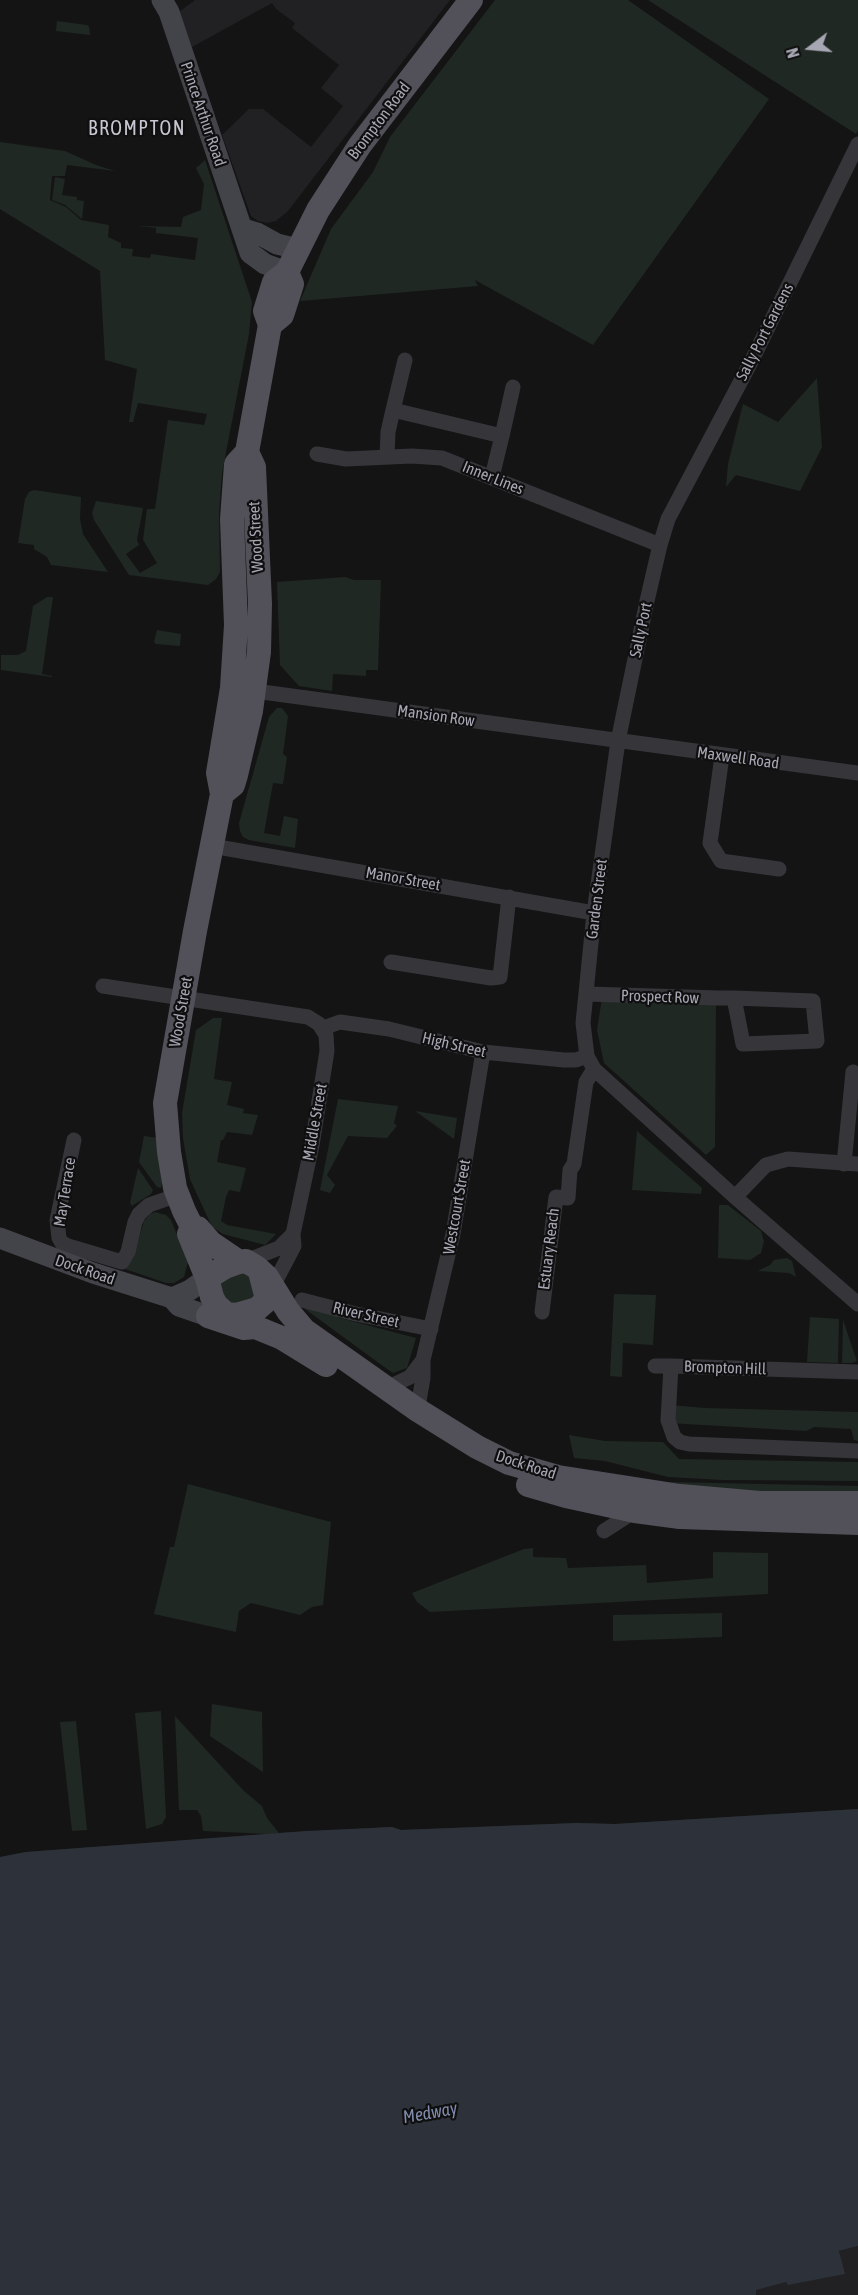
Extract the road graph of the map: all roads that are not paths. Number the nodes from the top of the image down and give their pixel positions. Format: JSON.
{"nodes":[{"id":1,"x":162,"y":0,"type":"edge"},
{"id":2,"x":471,"y":0,"type":"edge"},
{"id":3,"x":858,"y":144,"type":"edge"},
{"id":4,"x":244,"y":229,"type":"junction"},
{"id":5,"x":298,"y":249,"type":"junction"},
{"id":6,"x":287,"y":272,"type":"junction"},
{"id":7,"x":405,"y":360,"type":"dead end"},
{"id":8,"x":513,"y":387,"type":"dead end"},
{"id":9,"x":393,"y":410,"type":"junction"},
{"id":10,"x":502,"y":436,"type":"junction"},
{"id":11,"x":317,"y":454,"type":"dead end"},
{"id":12,"x":387,"y":458,"type":"junction"},
{"id":13,"x":492,"y":477,"type":"junction"},
{"id":14,"x":669,"y":519,"type":"joint"},
{"id":15,"x":660,"y":545,"type":"junction"},
{"id":16,"x":243,"y":689,"type":"junction"},
{"id":17,"x":618,"y":741,"type":"junction"},
{"id":18,"x":722,"y":756,"type":"junction"},
{"id":19,"x":858,"y":773,"type":"edge"},
{"id":20,"x":212,"y":846,"type":"junction"},
{"id":21,"x":779,"y":869,"type":"dead end"},
{"id":22,"x":509,"y":897,"type":"junction"},
{"id":23,"x":594,"y":913,"type":"junction"},
{"id":24,"x":391,"y":962,"type":"dead end"},
{"id":25,"x":103,"y":986,"type":"dead end"},
{"id":26,"x":587,"y":994,"type":"junction"},
{"id":27,"x":183,"y":998,"type":"junction"},
{"id":28,"x":734,"y":998,"type":"junction"},
{"id":29,"x":322,"y":1028,"type":"junction"},
{"id":30,"x":483,"y":1053,"type":"junction"},
{"id":31,"x":591,"y":1063,"type":"junction"},
{"id":32,"x":853,"y":1072,"type":"dead end"},
{"id":33,"x":74,"y":1140,"type":"dead end"},
{"id":34,"x":851,"y":1164,"type":"edge"},
{"id":35,"x":178,"y":1196,"type":"junction"},
{"id":36,"x":735,"y":1197,"type":"junction"},
{"id":37,"x":192,"y":1227,"type":"junction"},
{"id":38,"x":293,"y":1234,"type":"junction"},
{"id":39,"x":0,"y":1238,"type":"edge"},
{"id":40,"x":254,"y":1270,"type":"junction"},
{"id":41,"x":207,"y":1278,"type":"junction"},
{"id":42,"x":172,"y":1298,"type":"junction"},
{"id":43,"x":302,"y":1300,"type":"dead end"},
{"id":44,"x":858,"y":1304,"type":"edge"},
{"id":45,"x":542,"y":1312,"type":"dead end"},
{"id":46,"x":231,"y":1318,"type":"junction"},
{"id":47,"x":431,"y":1329,"type":"junction"},
{"id":48,"x":423,"y":1360,"type":"junction"},
{"id":49,"x":655,"y":1366,"type":"dead end"},
{"id":50,"x":671,"y":1366,"type":"junction"},
{"id":51,"x":858,"y":1372,"type":"edge"},
{"id":52,"x":389,"y":1390,"type":"junction"},
{"id":53,"x":416,"y":1408,"type":"junction"},
{"id":54,"x":858,"y":1451,"type":"edge"},
{"id":55,"x":626,"y":1499,"type":"junction"},
{"id":56,"x":858,"y":1503,"type":"edge"},
{"id":57,"x":858,"y":1523,"type":"edge"}],
"edges":[{"from":1,"to":4,"type":"main road","name":"Prince Arthur Road"},
{"from":2,"to":5,"type":"main road","name":"Brompton Road"},
{"from":3,"to":14,"type":"street","name":"Sally Port Gardens"},
{"from":4,"to":5,"type":"main road"},
{"from":4,"to":6,"type":"main road","name":"Prince Arthur Road"},
{"from":5,"to":6,"type":"main road","name":"Wood Street"},
{"from":6,"to":16,"type":"main road","name":"Wood Street"},
{"from":7,"to":9,"type":"street"},
{"from":8,"to":10,"type":"street"},
{"from":9,"to":10,"type":"street"},
{"from":9,"to":12,"type":"street"},
{"from":10,"to":13,"type":"street"},
{"from":11,"to":12,"type":"street","name":"Inner Lines"},
{"from":12,"to":13,"type":"street","name":"Inner Lines"},
{"from":13,"to":15,"type":"street","name":"Inner Lines"},
{"from":14,"to":15,"type":"street","name":"Sally Port"},
{"from":15,"to":17,"type":"street","name":"Sally Port"},
{"from":16,"to":17,"type":"street","name":"Mansion Row"},
{"from":16,"to":20,"type":"main road","name":"Wood Street"},
{"from":17,"to":18,"type":"street","name":"Maxwell Road"},
{"from":17,"to":23,"type":"street","name":"Garden Street"},
{"from":18,"to":19,"type":"street","name":"Maxwell Road"},
{"from":18,"to":21,"type":"street"},
{"from":20,"to":22,"type":"street","name":"Manor Street"},
{"from":20,"to":27,"type":"main road","name":"Wood Street"},
{"from":22,"to":23,"type":"street","name":"Manor Street"},
{"from":22,"to":24,"type":"street"},
{"from":23,"to":26,"type":"street","name":"Garden Street"},
{"from":25,"to":27,"type":"street"},
{"from":26,"to":28,"type":"street","name":"Prospect Row"},
{"from":26,"to":31,"type":"street","name":"Garden Street"},
{"from":27,"to":29,"type":"street"},
{"from":27,"to":35,"type":"main road","name":"Wood Street"},
{"from":28,"to":28,"type":"street","name":"Prospect Row"},
{"from":29,"to":30,"type":"street","name":"High Street"},
{"from":29,"to":38,"type":"street","name":"Middle Street"},
{"from":30,"to":31,"type":"street","name":"High Street"},
{"from":30,"to":47,"type":"street","name":"Westcourt Street"},
{"from":31,"to":36,"type":"street"},
{"from":31,"to":45,"type":"street","name":"Estuary Reach"},
{"from":32,"to":34,"type":"street"},
{"from":33,"to":35,"type":"street","name":"May Terrace"},
{"from":34,"to":36,"type":"street"},
{"from":35,"to":37,"type":"main road","name":"Wood Street"},
{"from":36,"to":44,"type":"street"},
{"from":37,"to":40,"type":"main road","name":"Wood Street"},
{"from":37,"to":41,"type":"main road","name":"Wood Street"},
{"from":38,"to":40,"type":"street"},
{"from":38,"to":40,"type":"street","name":"Middle Street"},
{"from":39,"to":42,"type":"main road","name":"Dock Road"},
{"from":40,"to":41,"type":"main road"},
{"from":40,"to":46,"type":"main road"},
{"from":40,"to":52,"type":"main road","name":"Dock Road"},
{"from":41,"to":42,"type":"main road"},
{"from":41,"to":46,"type":"main road"},
{"from":42,"to":46,"type":"main road","name":"Dock Road"},
{"from":43,"to":47,"type":"street","name":"River Street"},
{"from":46,"to":55,"type":"main road","name":"Dock Road"},
{"from":47,"to":48,"type":"street","name":"Westcourt Street"},
{"from":48,"to":52,"type":"street"},
{"from":48,"to":53,"type":"street","name":"Westcourt Street"},
{"from":49,"to":50,"type":"street"},
{"from":50,"to":51,"type":"street","name":"Brompton Hill"},
{"from":50,"to":54,"type":"street","name":"Brompton Hill"},
{"from":52,"to":53,"type":"main road","name":"Dock Road"},
{"from":53,"to":55,"type":"main road","name":"Dock Road"},
{"from":55,"to":56,"type":"main road","name":"Dock Road"},
{"from":55,"to":57,"type":"main road","name":"Dock Road"}]}
